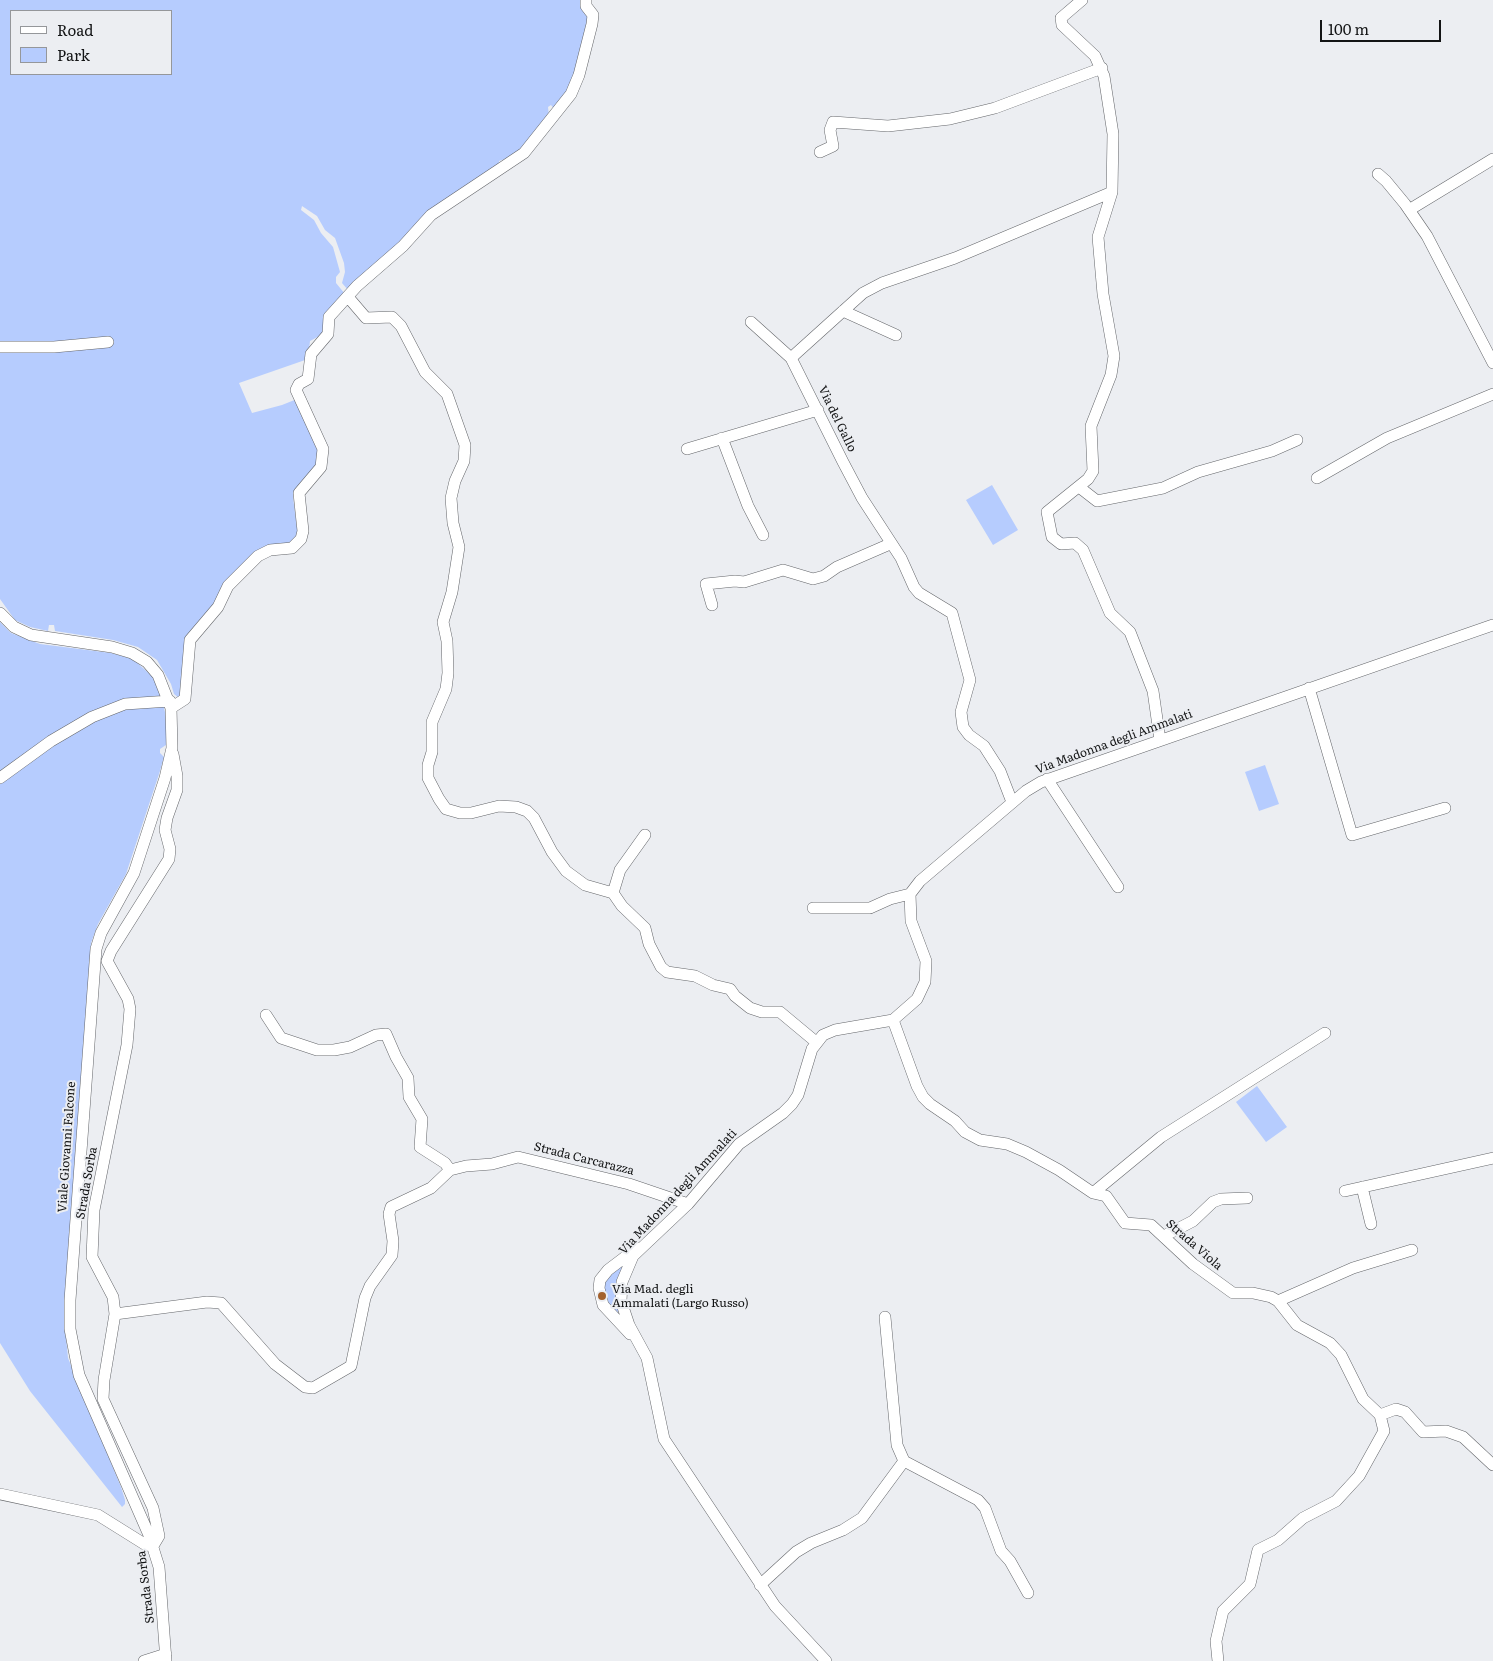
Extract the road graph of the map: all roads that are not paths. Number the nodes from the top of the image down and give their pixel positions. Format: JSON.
{"nodes":[{"id":1,"x":586,"y":0,"type":"edge"},
{"id":2,"x":1082,"y":0,"type":"edge"},
{"id":3,"x":1102,"y":68,"type":"junction"},
{"id":4,"x":820,"y":152,"type":"dead end"},
{"id":5,"x":1493,"y":159,"type":"edge"},
{"id":6,"x":1378,"y":174,"type":"dead end"},
{"id":7,"x":1112,"y":192,"type":"junction"},
{"id":8,"x":1409,"y":210,"type":"junction"},
{"id":9,"x":348,"y":297,"type":"junction"},
{"id":10,"x":843,"y":311,"type":"junction"},
{"id":11,"x":752,"y":322,"type":"dead end"},
{"id":12,"x":896,"y":335,"type":"dead end"},
{"id":13,"x":108,"y":342,"type":"dead end"},
{"id":14,"x":0,"y":347,"type":"edge"},
{"id":15,"x":791,"y":358,"type":"junction"},
{"id":16,"x":1493,"y":363,"type":"edge"},
{"id":17,"x":1493,"y":394,"type":"edge"},
{"id":18,"x":818,"y":410,"type":"junction"},
{"id":19,"x":722,"y":438,"type":"junction"},
{"id":20,"x":1297,"y":440,"type":"dead end"},
{"id":21,"x":687,"y":449,"type":"dead end"},
{"id":22,"x":1317,"y":478,"type":"dead end"},
{"id":23,"x":1079,"y":487,"type":"junction"},
{"id":24,"x":763,"y":535,"type":"dead end"},
{"id":25,"x":890,"y":544,"type":"junction"},
{"id":26,"x":712,"y":605,"type":"dead end"},
{"id":27,"x":0,"y":613,"type":"edge"},
{"id":28,"x":1492,"y":629,"type":"edge"},
{"id":29,"x":1309,"y":688,"type":"junction"},
{"id":30,"x":170,"y":704,"type":"junction"},
{"id":31,"x":1160,"y":740,"type":"junction"},
{"id":32,"x":172,"y":748,"type":"junction"},
{"id":33,"x":0,"y":778,"type":"edge"},
{"id":34,"x":1047,"y":779,"type":"junction"},
{"id":35,"x":1012,"y":802,"type":"junction"},
{"id":36,"x":1445,"y":808,"type":"dead end"},
{"id":37,"x":645,"y":835,"type":"dead end"},
{"id":38,"x":1118,"y":887,"type":"dead end"},
{"id":39,"x":613,"y":893,"type":"junction"},
{"id":40,"x":910,"y":894,"type":"junction"},
{"id":41,"x":812,"y":908,"type":"dead end"},
{"id":42,"x":266,"y":1014,"type":"dead end"},
{"id":43,"x":893,"y":1020,"type":"junction"},
{"id":44,"x":1325,"y":1033,"type":"dead end"},
{"id":45,"x":816,"y":1042,"type":"junction"},
{"id":46,"x":1493,"y":1158,"type":"edge"},
{"id":47,"x":450,"y":1170,"type":"junction"},
{"id":48,"x":1362,"y":1187,"type":"junction"},
{"id":49,"x":1345,"y":1191,"type":"dead end"},
{"id":50,"x":1093,"y":1193,"type":"junction"},
{"id":51,"x":1247,"y":1198,"type":"dead end"},
{"id":52,"x":688,"y":1204,"type":"junction"},
{"id":53,"x":1371,"y":1224,"type":"dead end"},
{"id":54,"x":1164,"y":1236,"type":"junction"},
{"id":55,"x":649,"y":1240,"type":"junction"},
{"id":56,"x":1412,"y":1250,"type":"dead end"},
{"id":57,"x":1278,"y":1301,"type":"junction"},
{"id":58,"x":115,"y":1314,"type":"junction"},
{"id":59,"x":885,"y":1317,"type":"dead end"},
{"id":60,"x":639,"y":1344,"type":"junction"},
{"id":61,"x":1380,"y":1415,"type":"junction"},
{"id":62,"x":904,"y":1461,"type":"junction"},
{"id":63,"x":1493,"y":1465,"type":"edge"},
{"id":64,"x":0,"y":1494,"type":"edge"},
{"id":65,"x":153,"y":1546,"type":"junction"},
{"id":66,"x":760,"y":1585,"type":"junction"},
{"id":67,"x":1028,"y":1593,"type":"dead end"},
{"id":68,"x":166,"y":1658,"type":"edge"},
{"id":69,"x":144,"y":1661,"type":"edge"},
{"id":70,"x":826,"y":1661,"type":"edge"},
{"id":71,"x":1218,"y":1661,"type":"edge"}],
"edges":[{"from":1,"to":9,"type":"street"},
{"from":2,"to":3,"type":"street"},
{"from":3,"to":4,"type":"street"},
{"from":3,"to":7,"type":"street"},
{"from":5,"to":8,"type":"street"},
{"from":6,"to":8,"type":"street"},
{"from":7,"to":10,"type":"street"},
{"from":7,"to":23,"type":"street"},
{"from":8,"to":16,"type":"street"},
{"from":9,"to":30,"type":"street"},
{"from":9,"to":39,"type":"street"},
{"from":10,"to":12,"type":"street"},
{"from":10,"to":15,"type":"street"},
{"from":11,"to":15,"type":"street","name":"Via del Gallo"},
{"from":13,"to":14,"type":"street"},
{"from":15,"to":18,"type":"street","name":"Via del Gallo"},
{"from":17,"to":22,"type":"street"},
{"from":18,"to":19,"type":"street"},
{"from":18,"to":25,"type":"street","name":"Via del Gallo"},
{"from":19,"to":21,"type":"street"},
{"from":19,"to":24,"type":"street"},
{"from":20,"to":23,"type":"street"},
{"from":23,"to":31,"type":"street"},
{"from":25,"to":26,"type":"street"},
{"from":25,"to":35,"type":"street","name":"Via del Gallo"},
{"from":27,"to":30,"type":"street"},
{"from":28,"to":29,"type":"street","name":"Via Madonna degli Ammalati"},
{"from":29,"to":31,"type":"street","name":"Via Madonna degli Ammalati"},
{"from":29,"to":36,"type":"street"},
{"from":30,"to":32,"type":"street"},
{"from":30,"to":33,"type":"street"},
{"from":31,"to":34,"type":"street","name":"Via Madonna degli Ammalati"},
{"from":32,"to":58,"type":"street","name":"Strada Sorba"},
{"from":32,"to":65,"type":"street","name":"Viale Giovanni Falcone"},
{"from":34,"to":35,"type":"street","name":"Via Madonna degli Ammalati"},
{"from":34,"to":38,"type":"street"},
{"from":35,"to":40,"type":"street","name":"Via Madonna degli Ammalati"},
{"from":37,"to":39,"type":"street"},
{"from":39,"to":45,"type":"street"},
{"from":40,"to":41,"type":"street"},
{"from":40,"to":43,"type":"street"},
{"from":42,"to":47,"type":"street"},
{"from":43,"to":45,"type":"street"},
{"from":43,"to":50,"type":"street","name":"Strada Viola"},
{"from":44,"to":50,"type":"street"},
{"from":45,"to":52,"type":"street","name":"Via Madonna degli Ammalati"},
{"from":46,"to":48,"type":"street"},
{"from":47,"to":52,"type":"street","name":"Strada Carcarazza"},
{"from":47,"to":58,"type":"street"},
{"from":48,"to":49,"type":"street"},
{"from":48,"to":53,"type":"street"},
{"from":50,"to":54,"type":"street","name":"Strada Viola"},
{"from":51,"to":54,"type":"street"},
{"from":52,"to":55,"type":"street","name":"Via Madonna degli Ammalati"},
{"from":54,"to":57,"type":"street","name":"Strada Viola"},
{"from":55,"to":60,"type":"street","name":"Via Madonna degli Ammalati"},
{"from":55,"to":60,"type":"street"},
{"from":56,"to":57,"type":"street"},
{"from":57,"to":61,"type":"street"},
{"from":58,"to":65,"type":"street","name":"Strada Sorba"},
{"from":59,"to":62,"type":"street"},
{"from":60,"to":66,"type":"street","name":"Via Madonna degli Ammalati"},
{"from":61,"to":63,"type":"street"},
{"from":61,"to":71,"type":"street"},
{"from":62,"to":66,"type":"street"},
{"from":62,"to":67,"type":"street"},
{"from":64,"to":65,"type":"street"},
{"from":65,"to":68,"type":"street","name":"Strada Sorba"},
{"from":66,"to":70,"type":"street","name":"Via Madonna degli Ammalati"},
{"from":68,"to":69,"type":"street"}]}
